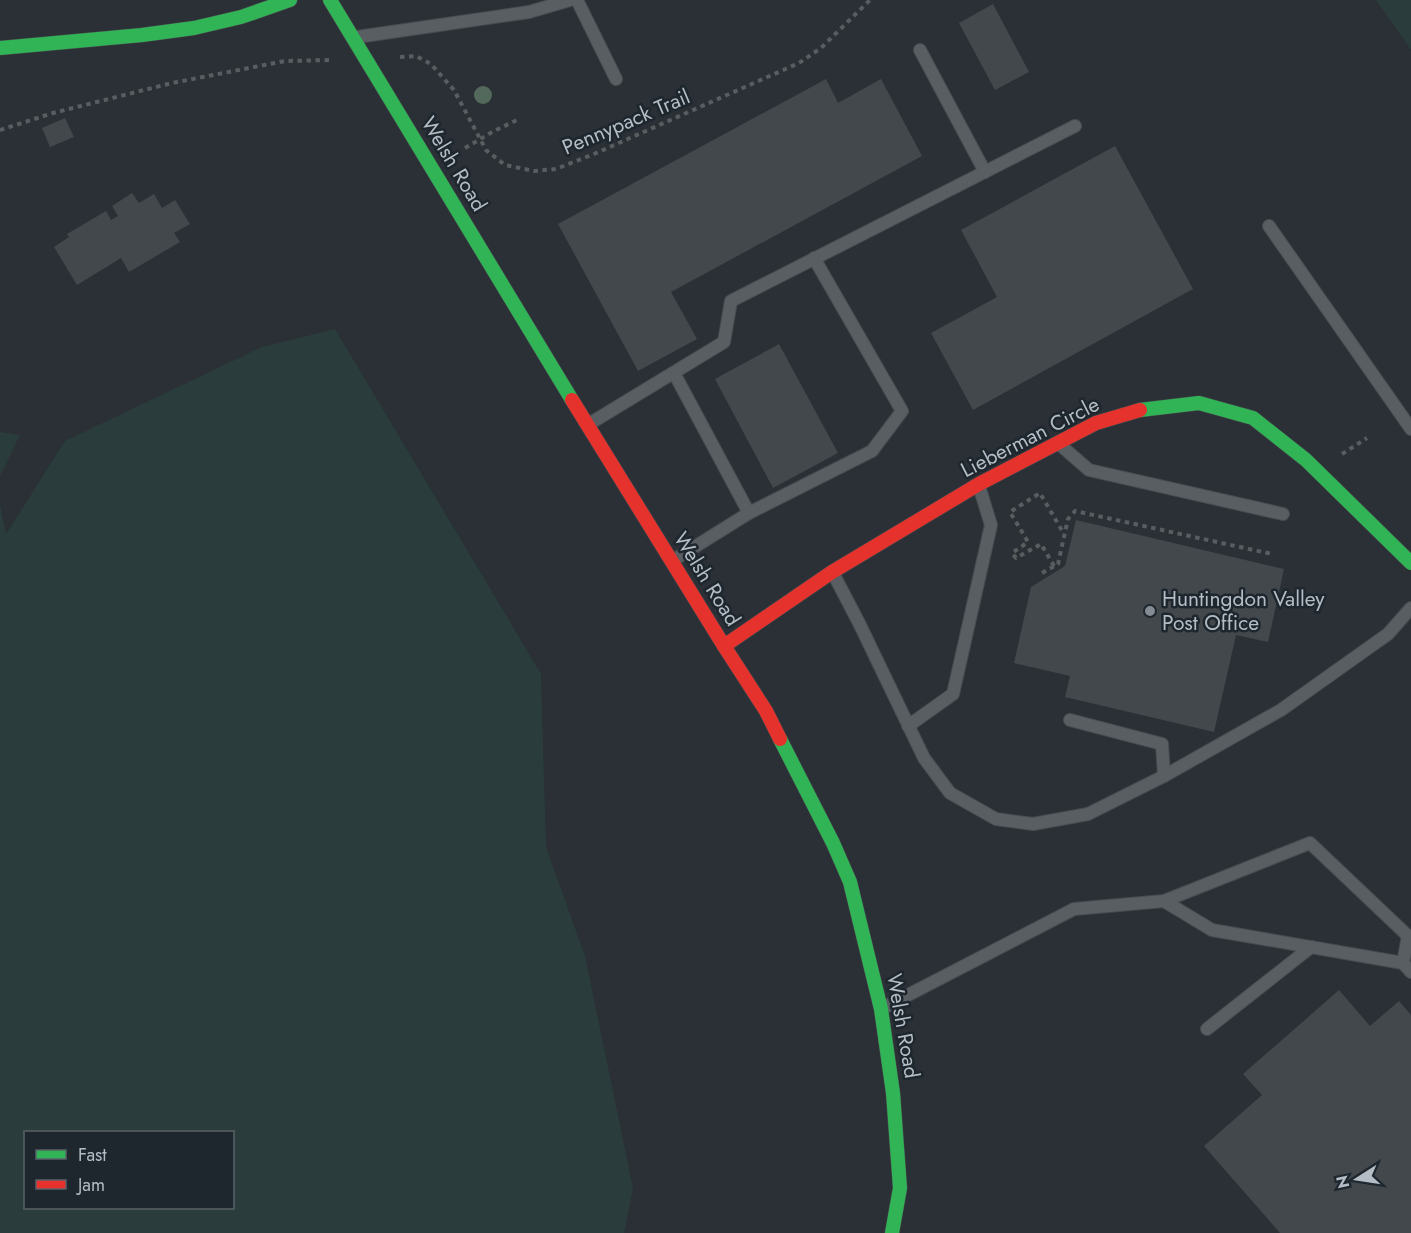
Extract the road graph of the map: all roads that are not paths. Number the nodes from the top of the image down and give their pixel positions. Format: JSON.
{"nodes":[{"id":1,"x":290,"y":0,"type":"edge"},
{"id":2,"x":330,"y":0,"type":"edge"},
{"id":3,"x":570,"y":0,"type":"edge"},
{"id":4,"x":577,"y":0,"type":"edge"},
{"id":5,"x":353,"y":38,"type":"junction"},
{"id":6,"x":0,"y":48,"type":"edge"},
{"id":7,"x":920,"y":50,"type":"dead end"},
{"id":8,"x":616,"y":79,"type":"dead end"},
{"id":9,"x":1075,"y":126,"type":"dead end"},
{"id":10,"x":985,"y":172,"type":"junction"},
{"id":11,"x":1269,"y":226,"type":"dead end"},
{"id":12,"x":814,"y":258,"type":"junction"},
{"id":13,"x":674,"y":373,"type":"junction"},
{"id":14,"x":588,"y":425,"type":"junction"},
{"id":15,"x":1411,"y":429,"type":"edge"},
{"id":16,"x":1058,"y":444,"type":"junction"},
{"id":17,"x":979,"y":484,"type":"junction"},
{"id":18,"x":749,"y":513,"type":"junction"},
{"id":19,"x":1283,"y":514,"type":"dead end"},
{"id":20,"x":671,"y":561,"type":"junction"},
{"id":21,"x":1411,"y":563,"type":"edge"},
{"id":22,"x":832,"y":572,"type":"junction"},
{"id":23,"x":1411,"y":608,"type":"edge"},
{"id":24,"x":724,"y":646,"type":"junction"},
{"id":25,"x":1070,"y":720,"type":"dead end"},
{"id":26,"x":908,"y":726,"type":"junction"},
{"id":27,"x":1164,"y":776,"type":"junction"},
{"id":28,"x":1164,"y":901,"type":"junction"},
{"id":29,"x":1410,"y":937,"type":"edge"},
{"id":30,"x":1311,"y":947,"type":"junction"},
{"id":31,"x":1407,"y":967,"type":"edge"},
{"id":32,"x":881,"y":1009,"type":"junction"},
{"id":33,"x":1207,"y":1029,"type":"dead end"},
{"id":34,"x":892,"y":1233,"type":"edge"}],
"edges":[{"from":1,"to":6,"type":"main road"},
{"from":2,"to":5,"type":"main road","name":"Welsh Road"},
{"from":3,"to":5,"type":"lane"},
{"from":4,"to":8,"type":"lane"},
{"from":5,"to":14,"type":"main road","name":"Welsh Road"},
{"from":7,"to":10,"type":"lane"},
{"from":9,"to":10,"type":"lane"},
{"from":10,"to":12,"type":"lane"},
{"from":11,"to":15,"type":"lane"},
{"from":12,"to":13,"type":"lane"},
{"from":12,"to":18,"type":"lane"},
{"from":13,"to":14,"type":"lane"},
{"from":13,"to":18,"type":"lane"},
{"from":14,"to":20,"type":"main road","name":"Welsh Road"},
{"from":16,"to":17,"type":"main road","name":"Lieberman Circle"},
{"from":16,"to":19,"type":"lane"},
{"from":16,"to":21,"type":"main road","name":"Lieberman Circle"},
{"from":17,"to":22,"type":"main road","name":"Lieberman Circle"},
{"from":17,"to":26,"type":"lane"},
{"from":18,"to":20,"type":"lane"},
{"from":20,"to":24,"type":"main road","name":"Welsh Road"},
{"from":22,"to":24,"type":"main road","name":"Lieberman Circle"},
{"from":22,"to":26,"type":"lane"},
{"from":23,"to":27,"type":"lane"},
{"from":24,"to":32,"type":"main road","name":"Welsh Road"},
{"from":25,"to":27,"type":"lane"},
{"from":26,"to":27,"type":"lane"},
{"from":28,"to":29,"type":"lane"},
{"from":28,"to":30,"type":"lane"},
{"from":28,"to":32,"type":"lane"},
{"from":29,"to":31,"type":"lane"},
{"from":30,"to":31,"type":"lane"},
{"from":30,"to":33,"type":"lane"},
{"from":32,"to":34,"type":"main road","name":"Welsh Road"}]}
